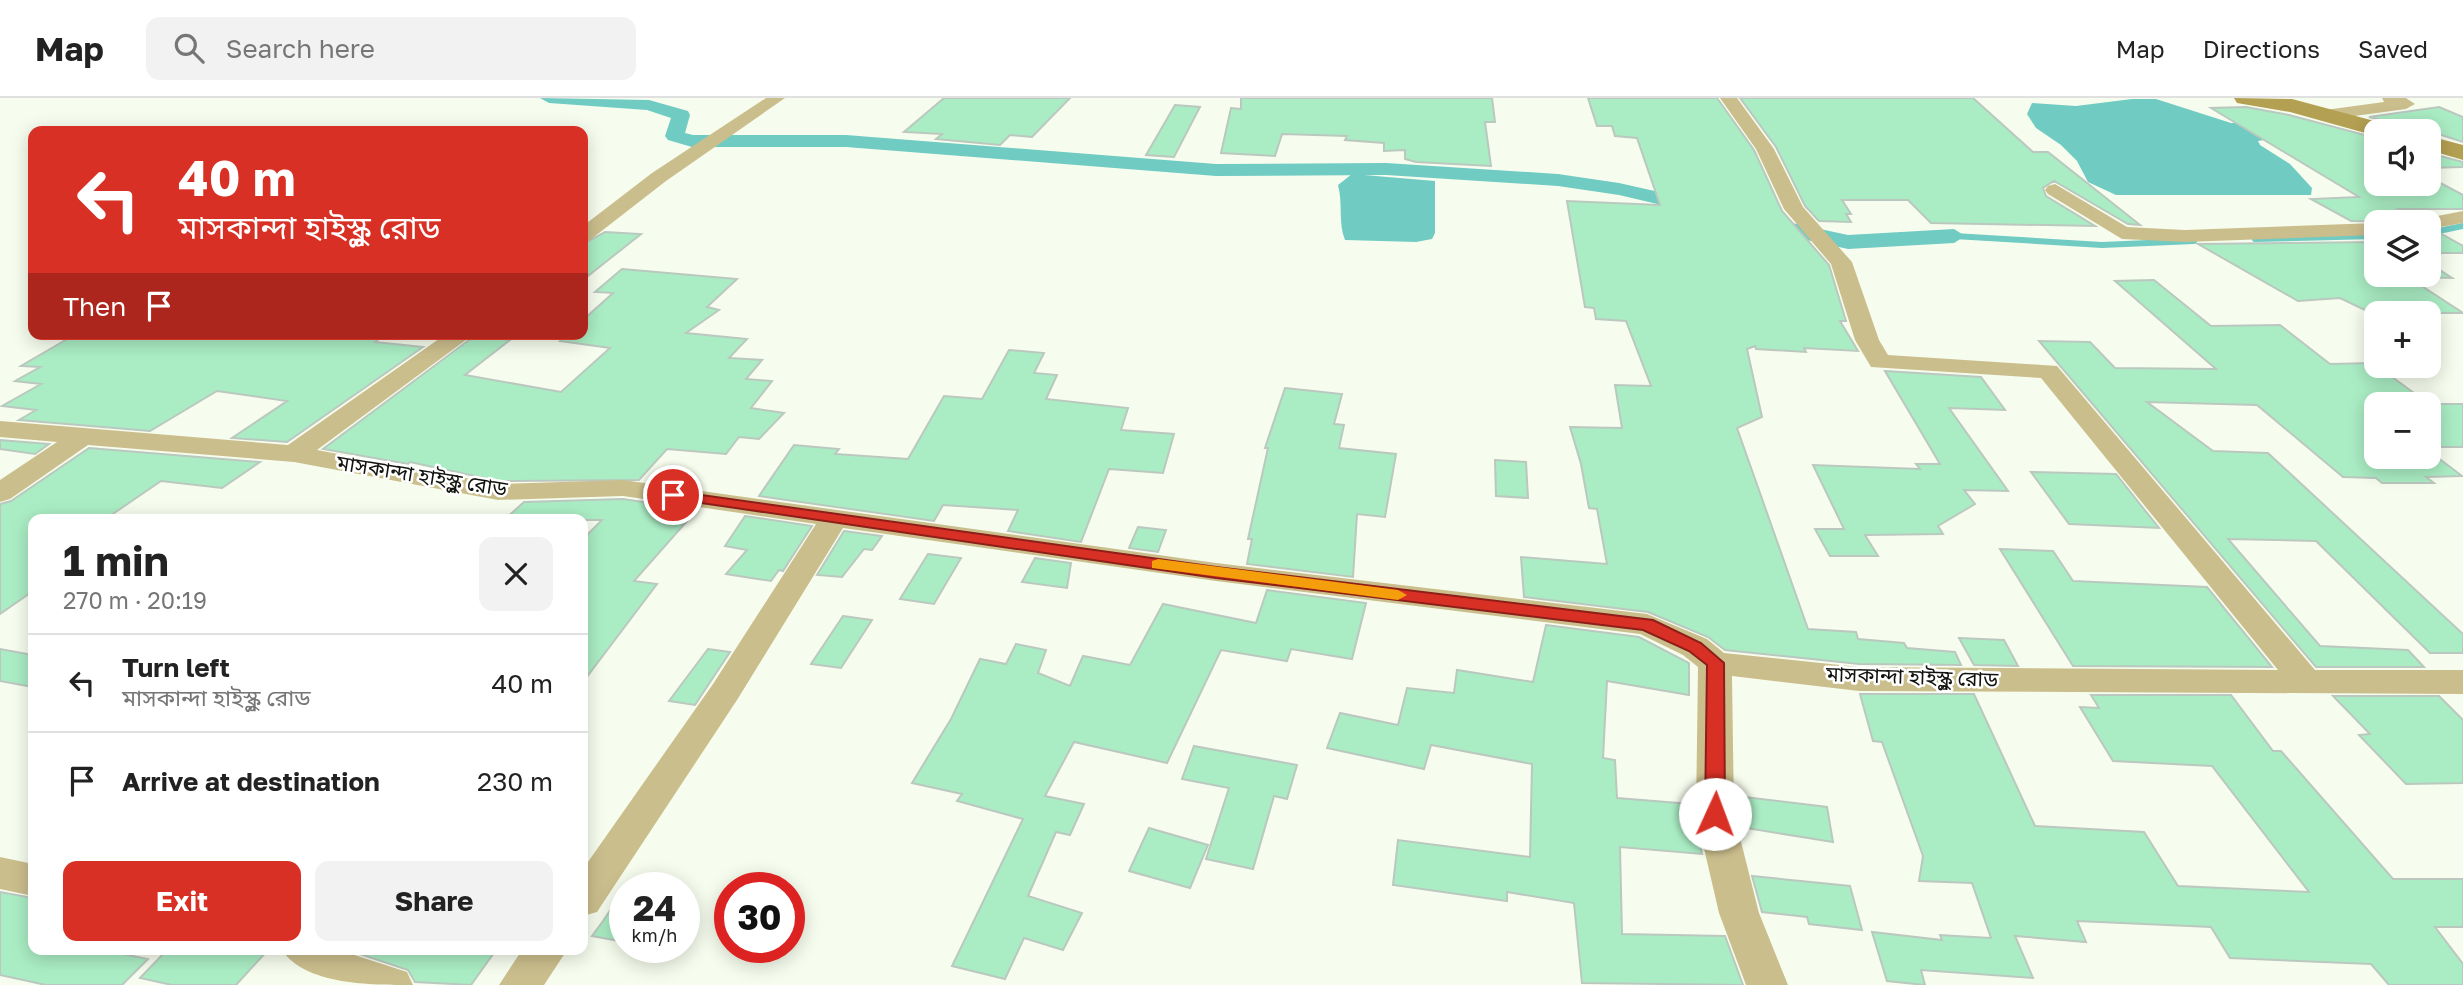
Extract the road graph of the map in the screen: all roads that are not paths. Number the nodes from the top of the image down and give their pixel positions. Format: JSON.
{"nodes":[{"id":1,"x":777,"y":98,"type":"edge"},
{"id":2,"x":1728,"y":98,"type":"edge"},
{"id":3,"x":2390,"y":98,"type":"edge"},
{"id":4,"x":2256,"y":99,"type":"edge"},
{"id":5,"x":2325,"y":115,"type":"junction"},
{"id":6,"x":2364,"y":125,"type":"edge"},
{"id":7,"x":2441,"y":147,"type":"edge"},
{"id":8,"x":2463,"y":153,"type":"edge"},
{"id":9,"x":2055,"y":190,"type":"dead end"},
{"id":10,"x":2463,"y":217,"type":"edge"},
{"id":11,"x":2441,"y":221,"type":"edge"},
{"id":12,"x":2364,"y":229,"type":"edge"},
{"id":13,"x":588,"y":232,"type":"edge"},
{"id":14,"x":455,"y":340,"type":"edge"},
{"id":15,"x":0,"y":429,"type":"edge"},
{"id":16,"x":83,"y":436,"type":"junction"},
{"id":17,"x":294,"y":454,"type":"junction"},
{"id":18,"x":0,"y":493,"type":"edge"},
{"id":19,"x":834,"y":519,"type":"junction"},
{"id":20,"x":1716,"y":663,"type":"junction"},
{"id":21,"x":2306,"y":681,"type":"junction"},
{"id":22,"x":2463,"y":682,"type":"edge"},
{"id":23,"x":0,"y":873,"type":"edge"},
{"id":24,"x":28,"y":879,"type":"edge"},
{"id":25,"x":588,"y":893,"type":"edge"},
{"id":26,"x":311,"y":955,"type":"edge"},
{"id":27,"x":542,"y":955,"type":"edge"},
{"id":28,"x":392,"y":985,"type":"edge"},
{"id":29,"x":520,"y":985,"type":"edge"},
{"id":30,"x":1767,"y":985,"type":"edge"}],
"edges":[{"from":1,"to":13,"type":"street"},
{"from":2,"to":21,"type":"street"},
{"from":3,"to":5,"type":"street"},
{"from":4,"to":5,"type":"street"},
{"from":5,"to":6,"type":"street"},
{"from":7,"to":8,"type":"street"},
{"from":9,"to":12,"type":"street"},
{"from":10,"to":11,"type":"street"},
{"from":14,"to":17,"type":"street"},
{"from":15,"to":16,"type":"street","name":"মাসকান্দা হাইস্কুল রোড"},
{"from":16,"to":17,"type":"street","name":"মাসকান্দা হাইস্কুল রোড"},
{"from":16,"to":18,"type":"street"},
{"from":17,"to":19,"type":"street","name":"মাসকান্দা হাইস্কুল রোড"},
{"from":19,"to":20,"type":"street","name":"মাসকান্দা হাইস্কুল রোড"},
{"from":19,"to":25,"type":"street"},
{"from":20,"to":21,"type":"street","name":"মাসকান্দা হাইস্কুল রোড"},
{"from":20,"to":30,"type":"street"},
{"from":21,"to":22,"type":"street","name":"মাসকান্দা হাইস্কুল রোড"},
{"from":23,"to":24,"type":"street"},
{"from":26,"to":28,"type":"street"},
{"from":27,"to":29,"type":"street"}]}
